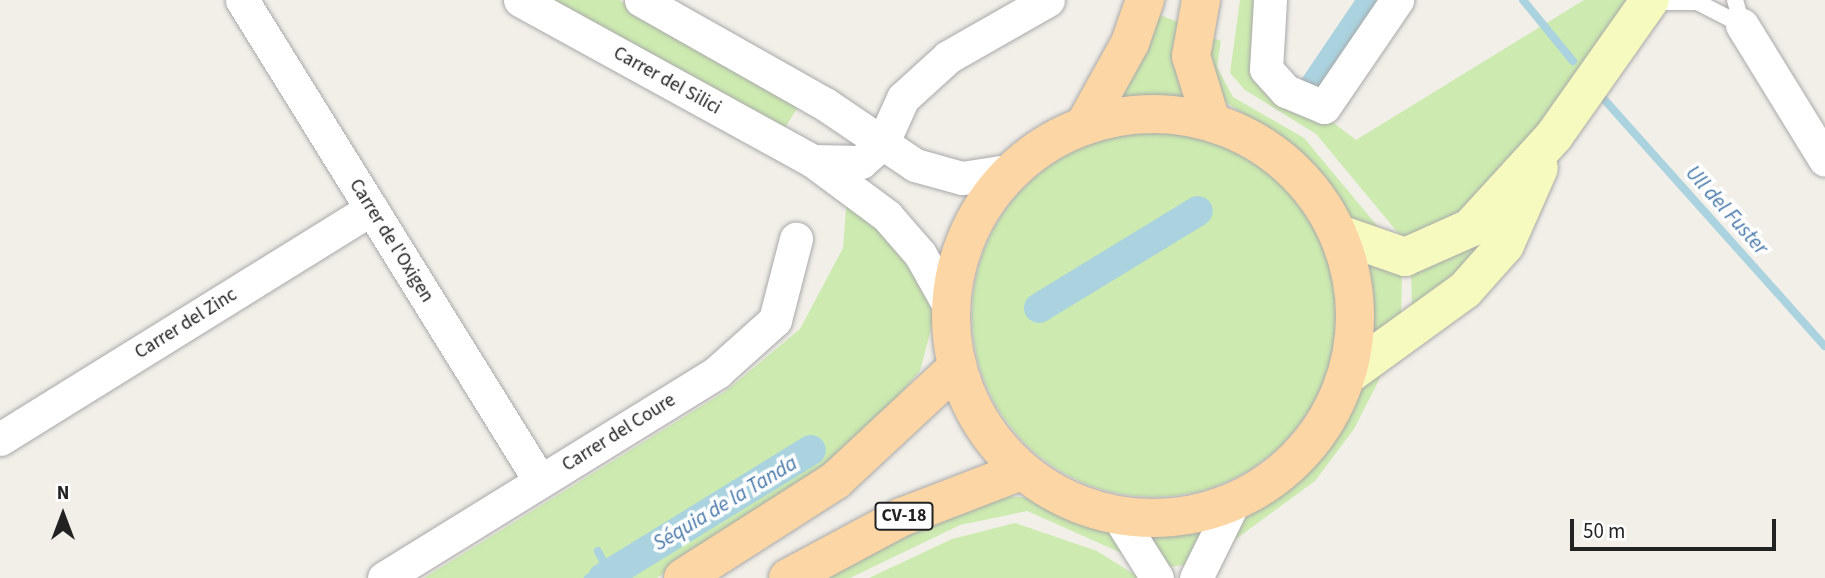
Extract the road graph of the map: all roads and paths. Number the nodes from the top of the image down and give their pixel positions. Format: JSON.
{"nodes":[{"id":1,"x":242,"y":0,"type":"edge"},
{"id":2,"x":520,"y":0,"type":"edge"},
{"id":3,"x":640,"y":0,"type":"edge"},
{"id":4,"x":1048,"y":0,"type":"edge"},
{"id":5,"x":1145,"y":0,"type":"edge"},
{"id":6,"x":1201,"y":0,"type":"edge"},
{"id":7,"x":1270,"y":0,"type":"edge"},
{"id":8,"x":1397,"y":0,"type":"edge"},
{"id":9,"x":1649,"y":1,"type":"edge"},
{"id":10,"x":1738,"y":13,"type":"edge"},
{"id":11,"x":904,"y":98,"type":"junction"},
{"id":12,"x":825,"y":104,"type":"junction"},
{"id":13,"x":1210,"y":121,"type":"junction"},
{"id":14,"x":1084,"y":127,"type":"junction"},
{"id":15,"x":1554,"y":136,"type":"junction"},
{"id":16,"x":883,"y":142,"type":"junction"},
{"id":17,"x":1825,"y":160,"type":"edge"},
{"id":18,"x":813,"y":161,"type":"junction"},
{"id":19,"x":1013,"y":170,"type":"junction"},
{"id":20,"x":371,"y":209,"type":"junction"},
{"id":21,"x":1339,"y":234,"type":"junction"},
{"id":22,"x":796,"y":239,"type":"dead end"},
{"id":23,"x":951,"y":309,"type":"junction"},
{"id":24,"x":957,"y":366,"type":"junction"},
{"id":25,"x":1349,"y":374,"type":"junction"},
{"id":26,"x":0,"y":439,"type":"edge"},
{"id":27,"x":1021,"y":471,"type":"junction"},
{"id":28,"x":540,"y":481,"type":"junction"},
{"id":29,"x":1233,"y":503,"type":"junction"},
{"id":30,"x":1118,"y":516,"type":"junction"},
{"id":31,"x":384,"y":578,"type":"edge"},
{"id":32,"x":683,"y":578,"type":"edge"},
{"id":33,"x":789,"y":578,"type":"edge"},
{"id":34,"x":1157,"y":578,"type":"edge"},
{"id":35,"x":1196,"y":578,"type":"edge"}],
"edges":[{"from":1,"to":20,"type":"street","name":"Carrer de l'Oxigen"},
{"from":2,"to":18,"type":"street","name":"Carrer del Silici"},
{"from":3,"to":12,"type":"street"},
{"from":4,"to":11,"type":"street"},
{"from":5,"to":14,"type":"main road"},
{"from":6,"to":13,"type":"main road"},
{"from":7,"to":8,"type":"street"},
{"from":9,"to":10,"type":"lane"},
{"from":9,"to":15,"type":"main road"},
{"from":10,"to":17,"type":"street"},
{"from":11,"to":12,"type":"street"},
{"from":11,"to":16,"type":"street"},
{"from":12,"to":16,"type":"street"},
{"from":13,"to":14,"type":"main road"},
{"from":13,"to":21,"type":"main road"},
{"from":14,"to":19,"type":"main road"},
{"from":15,"to":21,"type":"main road"},
{"from":15,"to":25,"type":"main road"},
{"from":16,"to":18,"type":"street","name":"Carrer del Silici"},
{"from":16,"to":19,"type":"street"},
{"from":18,"to":23,"type":"street","name":"Carrer del Silici"},
{"from":19,"to":23,"type":"main road"},
{"from":20,"to":26,"type":"street","name":"Carrer del Zinc"},
{"from":20,"to":28,"type":"street","name":"Carrer de l'Oxigen"},
{"from":21,"to":25,"type":"main road"},
{"from":22,"to":28,"type":"street","name":"Carrer del Coure"},
{"from":23,"to":24,"type":"main road"},
{"from":24,"to":27,"type":"main road"},
{"from":24,"to":32,"type":"main road"},
{"from":25,"to":29,"type":"main road"},
{"from":27,"to":30,"type":"main road"},
{"from":27,"to":33,"type":"main road","number":"CV-18"},
{"from":28,"to":31,"type":"street","name":"Carrer del Coure"},
{"from":29,"to":30,"type":"main road"},
{"from":29,"to":35,"type":"street"},
{"from":30,"to":34,"type":"street"}]}
